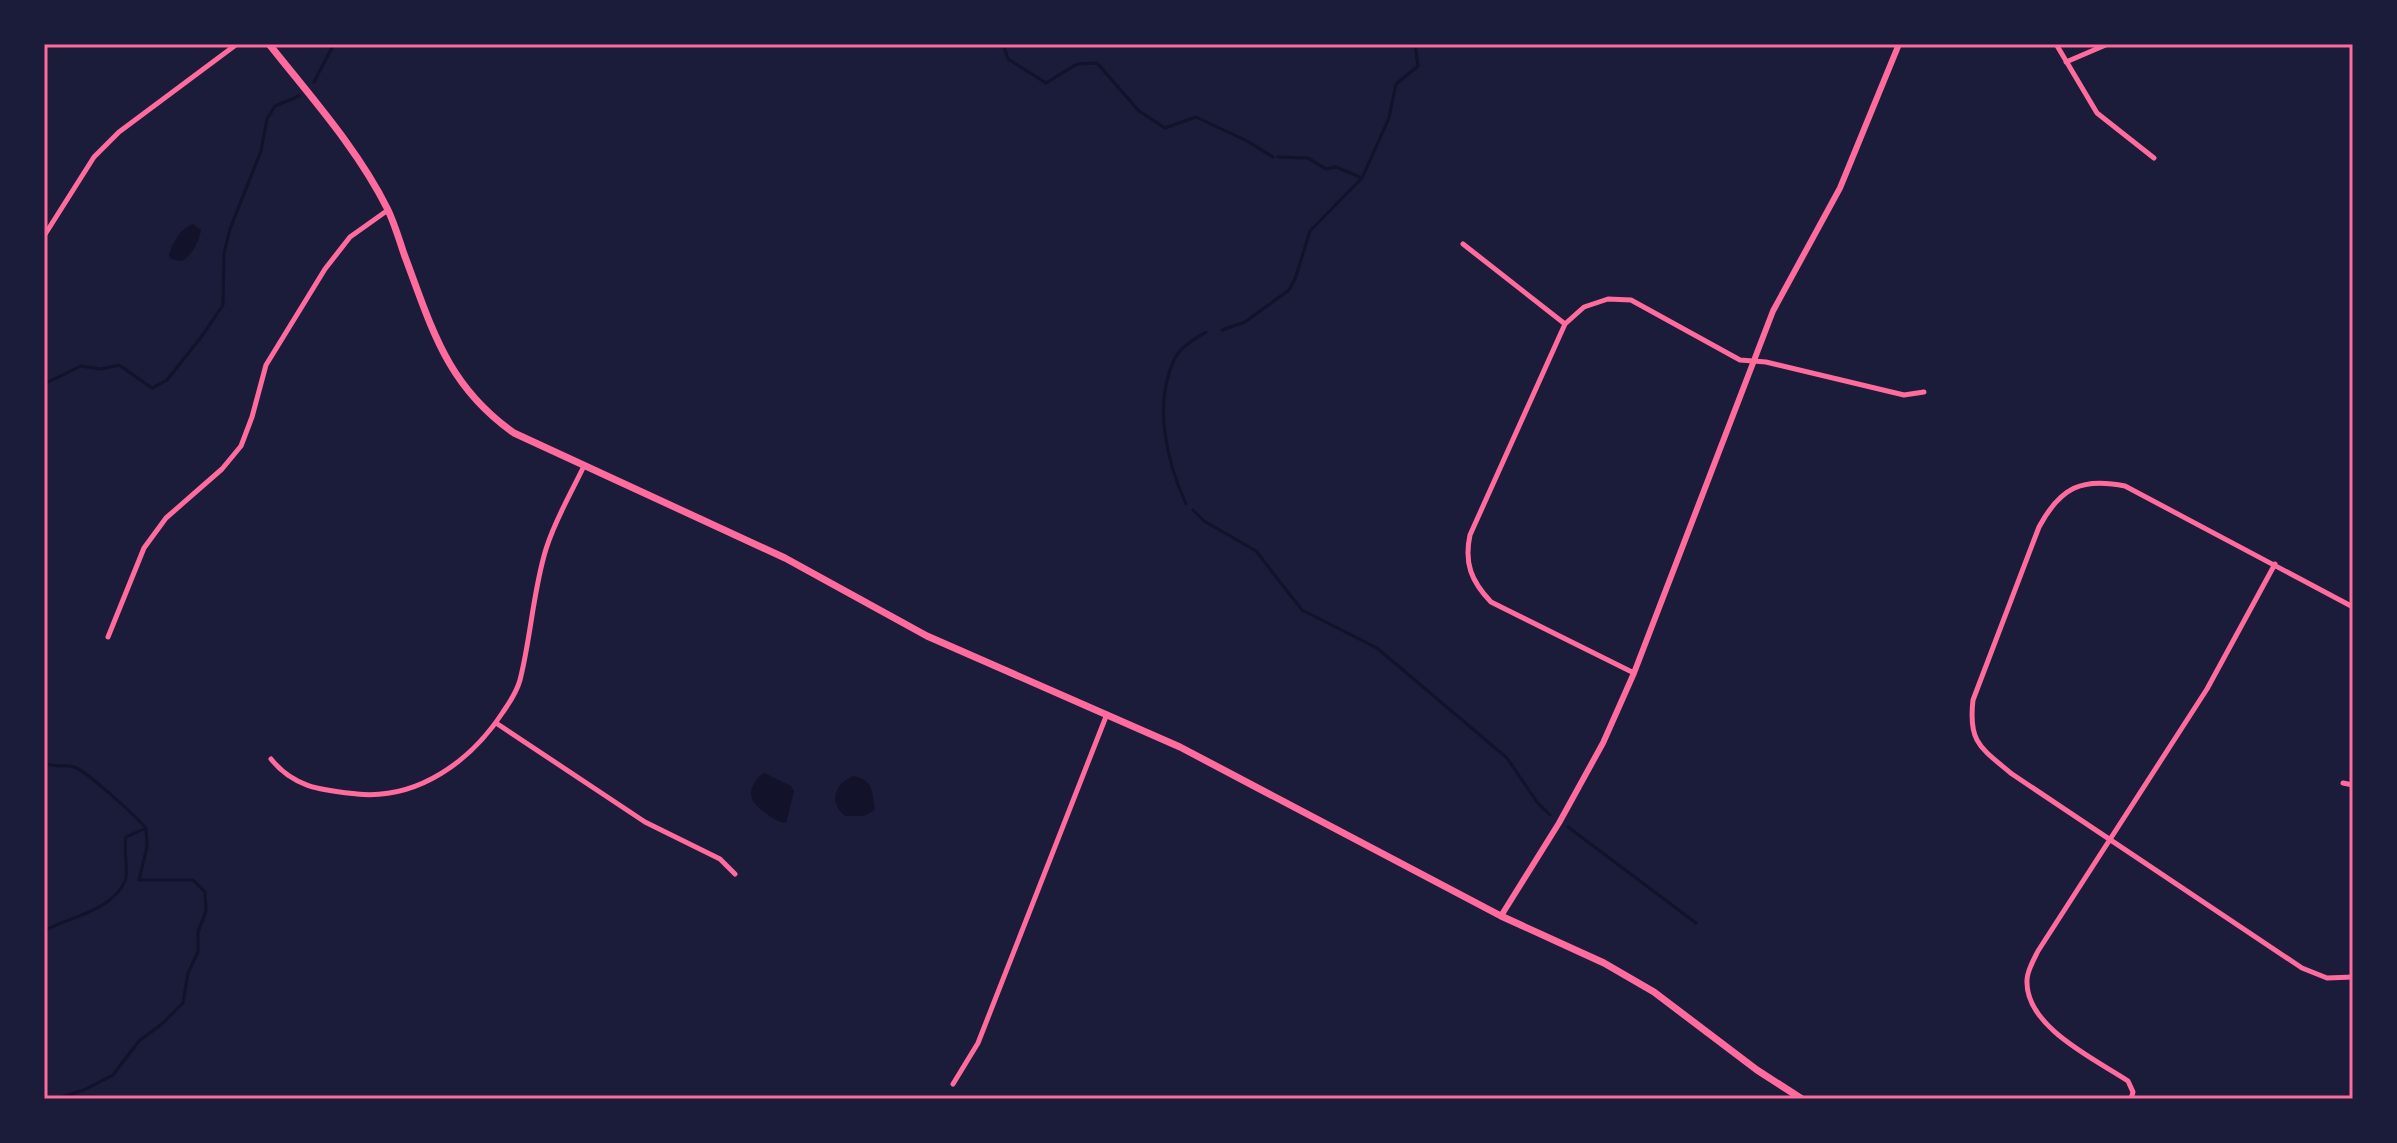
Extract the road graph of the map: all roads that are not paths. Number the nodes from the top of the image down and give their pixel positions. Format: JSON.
{"nodes":[{"id":1,"x":237,"y":44,"type":"edge"},
{"id":2,"x":269,"y":44,"type":"edge"},
{"id":3,"x":1899,"y":44,"type":"edge"},
{"id":4,"x":2056,"y":44,"type":"edge"},
{"id":5,"x":2108,"y":44,"type":"edge"},
{"id":6,"x":2066,"y":62,"type":"junction"},
{"id":7,"x":2154,"y":158,"type":"dead end"},
{"id":8,"x":388,"y":210,"type":"junction"},
{"id":9,"x":44,"y":236,"type":"edge"},
{"id":10,"x":1463,"y":244,"type":"dead end"},
{"id":11,"x":1565,"y":324,"type":"junction"},
{"id":12,"x":1754,"y":361,"type":"junction"},
{"id":13,"x":1924,"y":392,"type":"dead end"},
{"id":14,"x":584,"y":466,"type":"junction"},
{"id":15,"x":2275,"y":564,"type":"junction"},
{"id":16,"x":2353,"y":607,"type":"edge"},
{"id":17,"x":108,"y":637,"type":"dead end"},
{"id":18,"x":1634,"y":673,"type":"junction"},
{"id":19,"x":1107,"y":713,"type":"junction"},
{"id":20,"x":496,"y":723,"type":"junction"},
{"id":21,"x":271,"y":759,"type":"dead end"},
{"id":22,"x":2343,"y":783,"type":"dead end"},
{"id":23,"x":2353,"y":785,"type":"edge"},
{"id":24,"x":2110,"y":838,"type":"junction"},
{"id":25,"x":735,"y":874,"type":"dead end"},
{"id":26,"x":1501,"y":916,"type":"junction"},
{"id":27,"x":2353,"y":977,"type":"edge"},
{"id":28,"x":953,"y":1084,"type":"dead end"},
{"id":29,"x":2132,"y":1095,"type":"edge"},
{"id":30,"x":1802,"y":1099,"type":"edge"}],
"edges":[{"from":1,"to":9,"type":"street"},
{"from":2,"to":8,"type":"main road"},
{"from":3,"to":12,"type":"street"},
{"from":4,"to":6,"type":"street"},
{"from":5,"to":6,"type":"street"},
{"from":6,"to":7,"type":"street"},
{"from":8,"to":14,"type":"main road"},
{"from":8,"to":17,"type":"street"},
{"from":10,"to":11,"type":"street"},
{"from":11,"to":12,"type":"street"},
{"from":11,"to":18,"type":"street"},
{"from":12,"to":13,"type":"street"},
{"from":12,"to":18,"type":"street"},
{"from":14,"to":19,"type":"main road"},
{"from":14,"to":20,"type":"street"},
{"from":15,"to":16,"type":"street"},
{"from":15,"to":24,"type":"street"},
{"from":15,"to":24,"type":"street"},
{"from":18,"to":26,"type":"street"},
{"from":19,"to":26,"type":"main road"},
{"from":19,"to":28,"type":"street"},
{"from":20,"to":21,"type":"street"},
{"from":20,"to":25,"type":"street"},
{"from":22,"to":23,"type":"street"},
{"from":24,"to":27,"type":"street"},
{"from":24,"to":29,"type":"street"},
{"from":26,"to":30,"type":"main road"}]}
